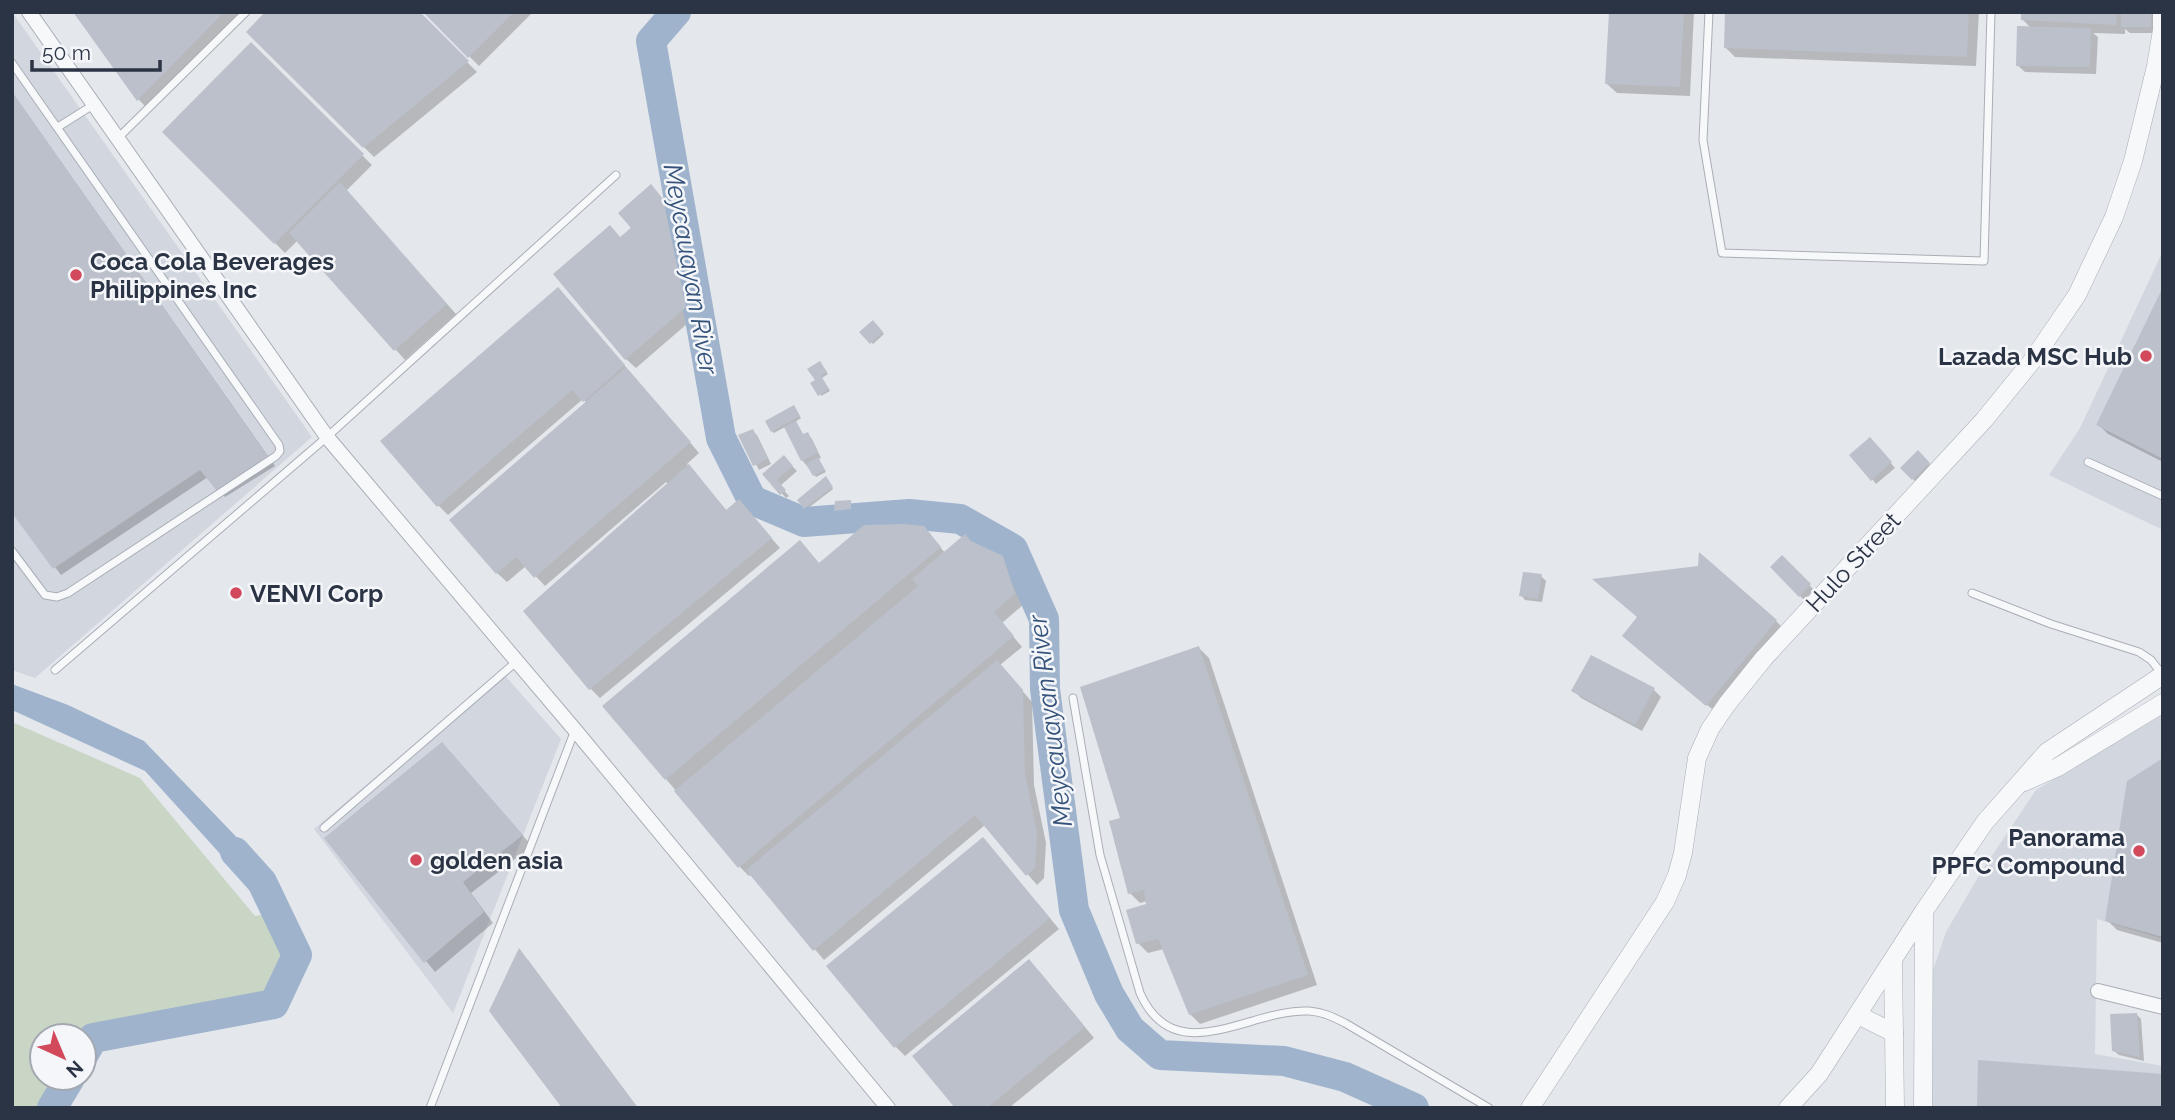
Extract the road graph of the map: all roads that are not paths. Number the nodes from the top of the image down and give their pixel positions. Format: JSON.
{"nodes":[{"id":1,"x":29,"y":12,"type":"edge"},
{"id":2,"x":246,"y":12,"type":"edge"},
{"id":3,"x":1709,"y":12,"type":"edge"},
{"id":4,"x":1991,"y":12,"type":"edge"},
{"id":5,"x":2162,"y":12,"type":"edge"},
{"id":6,"x":12,"y":63,"type":"edge"},
{"id":7,"x":93,"y":105,"type":"junction"},
{"id":8,"x":58,"y":127,"type":"junction"},
{"id":9,"x":118,"y":138,"type":"junction"},
{"id":10,"x":616,"y":175,"type":"dead end"},
{"id":11,"x":327,"y":437,"type":"junction"},
{"id":12,"x":2088,"y":462,"type":"dead end"},
{"id":13,"x":2163,"y":496,"type":"edge"},
{"id":14,"x":12,"y":551,"type":"edge"},
{"id":15,"x":1972,"y":593,"type":"dead end"},
{"id":16,"x":516,"y":662,"type":"junction"},
{"id":17,"x":55,"y":670,"type":"dead end"},
{"id":18,"x":2163,"y":675,"type":"edge"},
{"id":19,"x":1073,"y":698,"type":"dead end"},
{"id":20,"x":2163,"y":703,"type":"edge"},
{"id":21,"x":575,"y":730,"type":"junction"},
{"id":22,"x":2021,"y":783,"type":"junction"},
{"id":23,"x":324,"y":828,"type":"dead end"},
{"id":24,"x":1924,"y":911,"type":"junction"},
{"id":25,"x":1893,"y":961,"type":"junction"},
{"id":26,"x":2098,"y":990,"type":"dead end"},
{"id":27,"x":2163,"y":1007,"type":"edge"},
{"id":28,"x":1858,"y":1015,"type":"junction"},
{"id":29,"x":1894,"y":1033,"type":"junction"},
{"id":30,"x":1894,"y":1066,"type":"junction"},
{"id":31,"x":1924,"y":1066,"type":"junction"},
{"id":32,"x":429,"y":1108,"type":"edge"},
{"id":33,"x":888,"y":1108,"type":"edge"},
{"id":34,"x":1489,"y":1108,"type":"edge"},
{"id":35,"x":1530,"y":1108,"type":"edge"},
{"id":36,"x":1788,"y":1108,"type":"edge"},
{"id":37,"x":1895,"y":1108,"type":"edge"},
{"id":38,"x":1923,"y":1108,"type":"edge"}],
"edges":[{"from":1,"to":7,"type":"street"},
{"from":2,"to":9,"type":"lane"},
{"from":3,"to":4,"type":"lane"},
{"from":5,"to":35,"type":"street","name":"Hulo Street"},
{"from":6,"to":8,"type":"lane"},
{"from":7,"to":8,"type":"lane"},
{"from":7,"to":9,"type":"street"},
{"from":8,"to":14,"type":"lane"},
{"from":9,"to":11,"type":"street"},
{"from":10,"to":11,"type":"lane"},
{"from":11,"to":16,"type":"street"},
{"from":11,"to":17,"type":"lane"},
{"from":12,"to":13,"type":"lane"},
{"from":15,"to":18,"type":"lane"},
{"from":16,"to":21,"type":"street"},
{"from":16,"to":23,"type":"lane"},
{"from":18,"to":22,"type":"street"},
{"from":19,"to":34,"type":"lane"},
{"from":20,"to":22,"type":"street"},
{"from":21,"to":32,"type":"lane"},
{"from":21,"to":33,"type":"street"},
{"from":22,"to":24,"type":"street"},
{"from":24,"to":25,"type":"street"},
{"from":24,"to":31,"type":"street"},
{"from":25,"to":28,"type":"street"},
{"from":25,"to":29,"type":"street"},
{"from":26,"to":27,"type":"street"},
{"from":28,"to":29,"type":"street"},
{"from":28,"to":36,"type":"street"},
{"from":29,"to":30,"type":"street"},
{"from":30,"to":31,"type":"street"},
{"from":30,"to":37,"type":"street"},
{"from":31,"to":38,"type":"street"}]}
